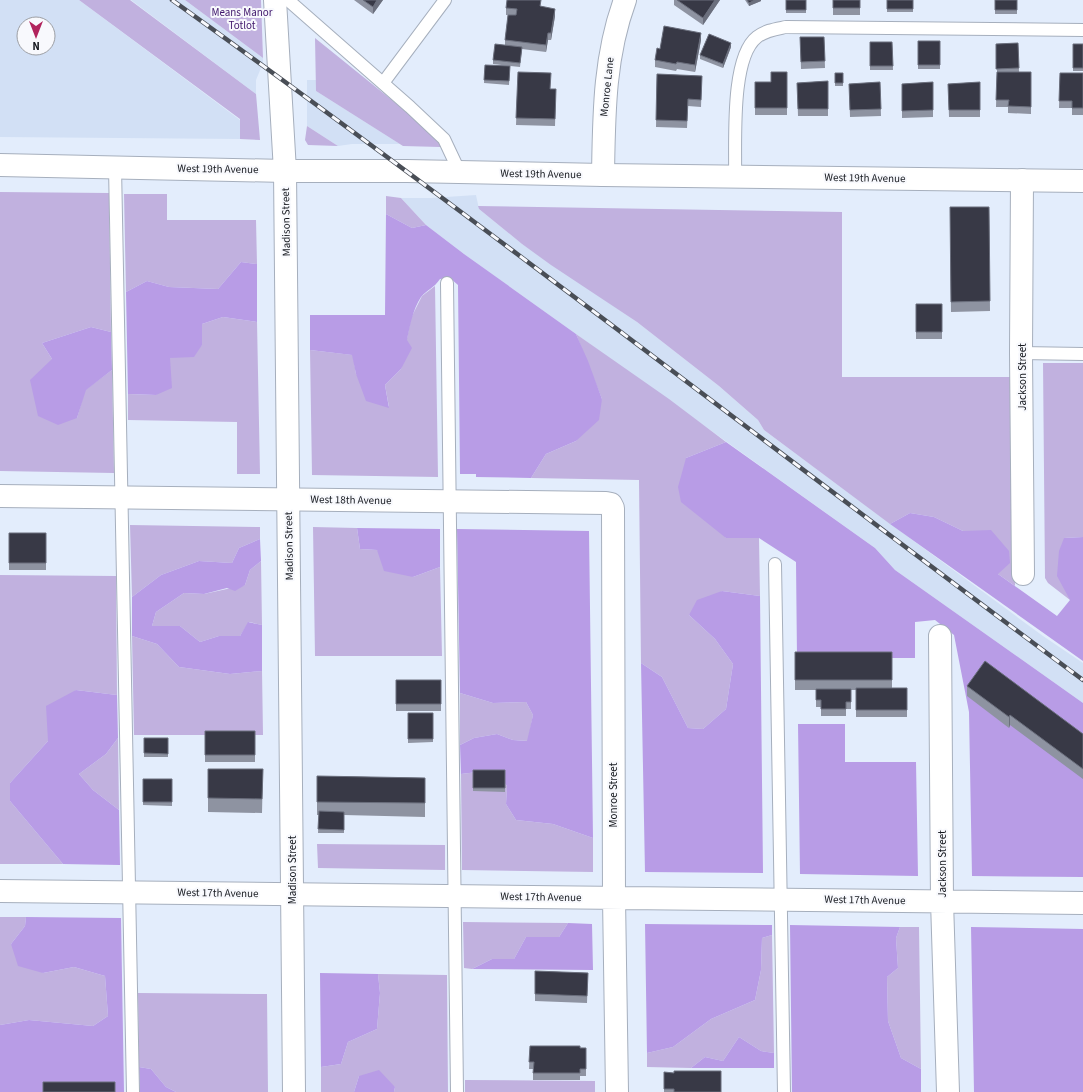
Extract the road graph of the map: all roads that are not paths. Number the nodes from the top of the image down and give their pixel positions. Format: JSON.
{"nodes":[{"id":1,"x":275,"y":0,"type":"edge"},
{"id":2,"x":288,"y":0,"type":"edge"},
{"id":3,"x":445,"y":0,"type":"edge"},
{"id":4,"x":625,"y":0,"type":"edge"},
{"id":5,"x":1083,"y":30,"type":"edge"},
{"id":6,"x":383,"y":83,"type":"junction"},
{"id":7,"x":0,"y":165,"type":"edge"},
{"id":8,"x":115,"y":167,"type":"junction"},
{"id":9,"x":285,"y":171,"type":"junction"},
{"id":10,"x":460,"y":173,"type":"junction"},
{"id":11,"x":603,"y":175,"type":"junction"},
{"id":12,"x":736,"y":177,"type":"junction"},
{"id":13,"x":1022,"y":180,"type":"junction"},
{"id":14,"x":1083,"y":181,"type":"edge"},
{"id":15,"x":447,"y":283,"type":"dead end"},
{"id":16,"x":1021,"y":353,"type":"junction"},
{"id":17,"x":1083,"y":354,"type":"edge"},
{"id":18,"x":0,"y":496,"type":"edge"},
{"id":19,"x":121,"y":498,"type":"junction"},
{"id":20,"x":288,"y":499,"type":"junction"},
{"id":21,"x":449,"y":501,"type":"junction"},
{"id":22,"x":606,"y":503,"type":"joint"},
{"id":23,"x":776,"y":564,"type":"dead end"},
{"id":24,"x":1023,"y":574,"type":"dead end"},
{"id":25,"x":940,"y":636,"type":"dead end"},
{"id":26,"x":0,"y":891,"type":"edge"},
{"id":27,"x":129,"y":892,"type":"junction"},
{"id":28,"x":292,"y":894,"type":"junction"},
{"id":29,"x":455,"y":896,"type":"junction"},
{"id":30,"x":614,"y":898,"type":"junction"},
{"id":31,"x":780,"y":899,"type":"junction"},
{"id":32,"x":942,"y":901,"type":"junction"},
{"id":33,"x":1083,"y":903,"type":"edge"},
{"id":34,"x":133,"y":1092,"type":"edge"},
{"id":35,"x":294,"y":1092,"type":"edge"},
{"id":36,"x":457,"y":1092,"type":"edge"},
{"id":37,"x":617,"y":1092,"type":"edge"},
{"id":38,"x":784,"y":1092,"type":"edge"},
{"id":39,"x":948,"y":1092,"type":"edge"}],
"edges":[{"from":1,"to":9,"type":"street","name":"Madison Street"},
{"from":2,"to":6,"type":"lane"},
{"from":3,"to":6,"type":"lane"},
{"from":4,"to":11,"type":"street","name":"Monroe Lane"},
{"from":5,"to":12,"type":"lane"},
{"from":6,"to":10,"type":"lane"},
{"from":7,"to":8,"type":"street","name":"West 19th Avenue"},
{"from":8,"to":9,"type":"street","name":"West 19th Avenue"},
{"from":8,"to":19,"type":"lane"},
{"from":9,"to":10,"type":"street","name":"West 19th Avenue"},
{"from":9,"to":20,"type":"street","name":"Madison Street"},
{"from":10,"to":11,"type":"street","name":"West 19th Avenue"},
{"from":11,"to":12,"type":"street","name":"West 19th Avenue"},
{"from":12,"to":13,"type":"street","name":"West 19th Avenue"},
{"from":13,"to":14,"type":"street","name":"West 19th Avenue"},
{"from":13,"to":16,"type":"street","name":"Jackson Street"},
{"from":15,"to":21,"type":"lane"},
{"from":16,"to":17,"type":"lane"},
{"from":16,"to":24,"type":"street","name":"Jackson Street"},
{"from":18,"to":19,"type":"street","name":"West 18th Avenue"},
{"from":19,"to":20,"type":"street","name":"West 18th Avenue"},
{"from":19,"to":27,"type":"lane"},
{"from":20,"to":21,"type":"street","name":"West 18th Avenue"},
{"from":20,"to":28,"type":"street","name":"Madison Street"},
{"from":21,"to":22,"type":"street","name":"West 18th Avenue"},
{"from":21,"to":29,"type":"lane"},
{"from":22,"to":30,"type":"street","name":"Monroe Street"},
{"from":23,"to":31,"type":"lane"},
{"from":25,"to":32,"type":"street","name":"Jackson Street"},
{"from":26,"to":27,"type":"street","name":"West 17th Avenue"},
{"from":27,"to":28,"type":"street","name":"West 17th Avenue"},
{"from":27,"to":34,"type":"lane"},
{"from":28,"to":29,"type":"street","name":"West 17th Avenue"},
{"from":28,"to":35,"type":"street","name":"Madison Street"},
{"from":29,"to":30,"type":"street","name":"West 17th Avenue"},
{"from":29,"to":36,"type":"lane"},
{"from":30,"to":31,"type":"street","name":"West 17th Avenue"},
{"from":30,"to":37,"type":"street","name":"Monroe Street"},
{"from":31,"to":32,"type":"street","name":"West 17th Avenue"},
{"from":31,"to":38,"type":"lane"},
{"from":32,"to":33,"type":"street","name":"West 17th Avenue"},
{"from":32,"to":39,"type":"street","name":"Jackson Street"}]}
